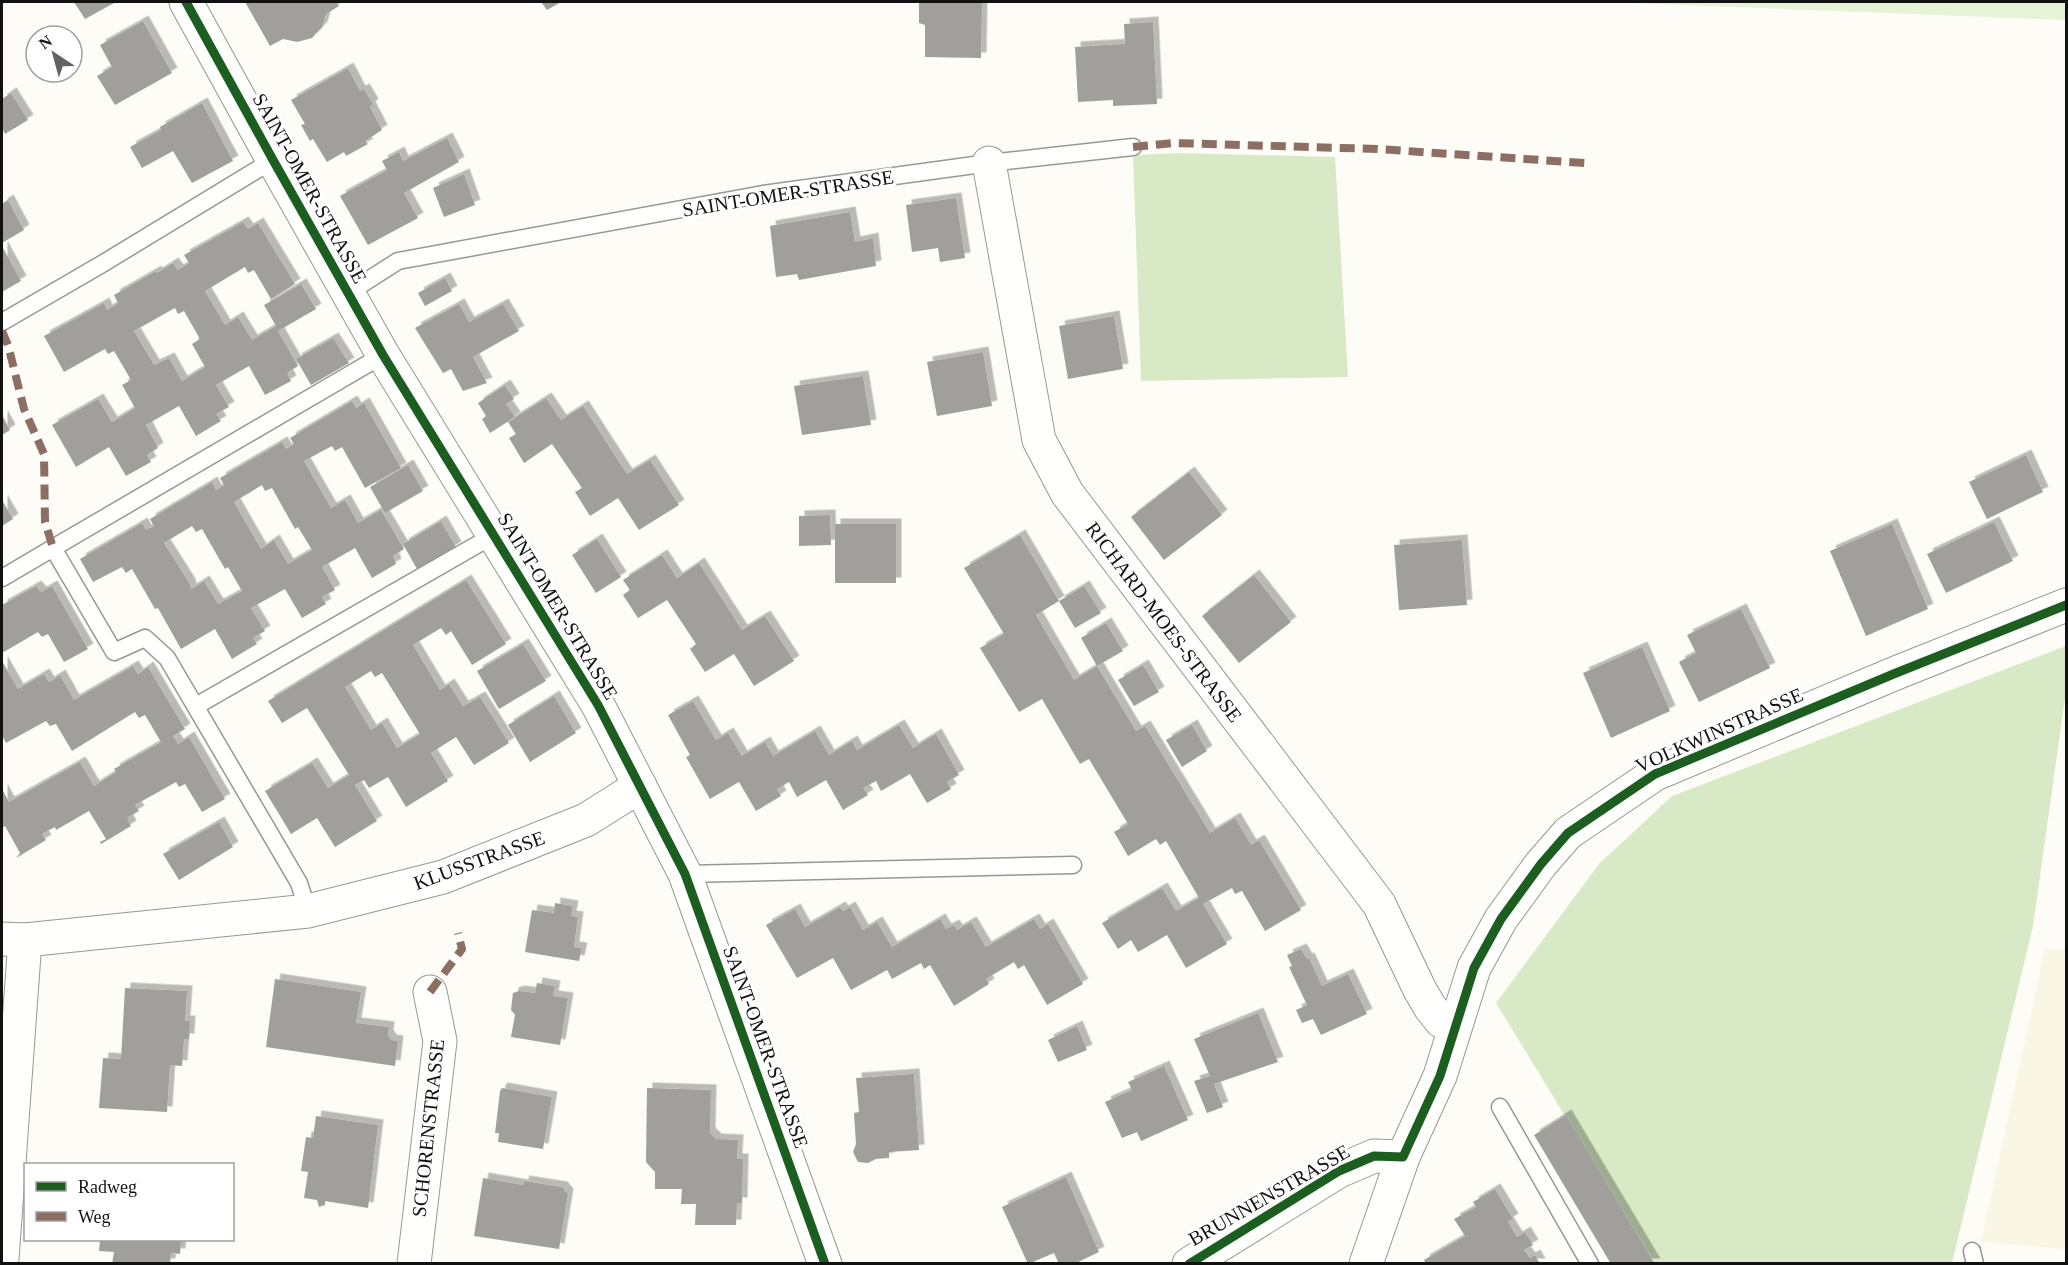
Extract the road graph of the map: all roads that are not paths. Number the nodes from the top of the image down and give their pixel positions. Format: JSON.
{"nodes":[{"id":1,"x":186,"y":2,"type":"edge"},
{"id":2,"x":1132,"y":147,"type":"dead end"},
{"id":3,"x":273,"y":160,"type":"junction"},
{"id":4,"x":989,"y":163,"type":"junction"},
{"id":5,"x":348,"y":293,"type":"junction"},
{"id":6,"x":2,"y":322,"type":"edge"},
{"id":7,"x":383,"y":355,"type":"junction"},
{"id":8,"x":494,"y":535,"type":"junction"},
{"id":9,"x":53,"y":548,"type":"junction"},
{"id":10,"x":2,"y":578,"type":"edge"},
{"id":11,"x":2067,"y":605,"type":"edge"},
{"id":12,"x":196,"y":706,"type":"junction"},
{"id":13,"x":640,"y":786,"type":"junction"},
{"id":14,"x":1073,"y":865,"type":"dead end"},
{"id":15,"x":685,"y":874,"type":"junction"},
{"id":16,"x":308,"y":911,"type":"junction"},
{"id":17,"x":13,"y":939,"type":"edge"},
{"id":18,"x":430,"y":992,"type":"dead end"},
{"id":19,"x":1454,"y":1028,"type":"junction"},
{"id":20,"x":1500,"y":1107,"type":"dead end"},
{"id":21,"x":1403,"y":1157,"type":"junction"},
{"id":22,"x":2,"y":1259,"type":"edge"},
{"id":23,"x":414,"y":1263,"type":"edge"},
{"id":24,"x":825,"y":1263,"type":"edge"},
{"id":25,"x":1189,"y":1263,"type":"edge"},
{"id":26,"x":1366,"y":1263,"type":"edge"},
{"id":27,"x":1590,"y":1263,"type":"edge"}],
"edges":[{"from":1,"to":3,"type":"street","name":"SAINT-OMER-STRASSE"},
{"from":2,"to":4,"type":"lane","name":"SAINT-OMER-STRASSE"},
{"from":3,"to":5,"type":"street","name":"SAINT-OMER-STRASSE"},
{"from":3,"to":6,"type":"lane","name":"SAINT-OMER-STRASSE"},
{"from":4,"to":5,"type":"lane","name":"SAINT-OMER-STRASSE"},
{"from":4,"to":19,"type":"street","name":"RICHARD-MOES-STRASSE"},
{"from":5,"to":7,"type":"street","name":"SAINT-OMER-STRASSE"},
{"from":7,"to":8,"type":"street","name":"SAINT-OMER-STRASSE"},
{"from":7,"to":9,"type":"lane"},
{"from":8,"to":12,"type":"lane","name":"SAINT-OMER-STRASSE"},
{"from":8,"to":13,"type":"street","name":"SAINT-OMER-STRASSE"},
{"from":9,"to":10,"type":"lane"},
{"from":9,"to":12,"type":"lane"},
{"from":11,"to":19,"type":"street","name":"VOLKWINSTRASSE"},
{"from":12,"to":16,"type":"lane"},
{"from":13,"to":15,"type":"street","name":"SAINT-OMER-STRASSE"},
{"from":13,"to":16,"type":"street","name":"KLUSSTRASSE"},
{"from":14,"to":15,"type":"lane"},
{"from":15,"to":24,"type":"street","name":"SAINT-OMER-STRASSE"},
{"from":16,"to":17,"type":"street","name":"KLUSSTRASSE"},
{"from":17,"to":22,"type":"street"},
{"from":18,"to":23,"type":"street","name":"SCHORENSTRASSE"},
{"from":19,"to":21,"type":"street","name":"VOLKWINSTRASSE"},
{"from":20,"to":27,"type":"lane"},
{"from":21,"to":25,"type":"street","name":"BRUNNENSTRASSE"},
{"from":21,"to":26,"type":"street","name":"VOLKWINSTRASSE"}]}
